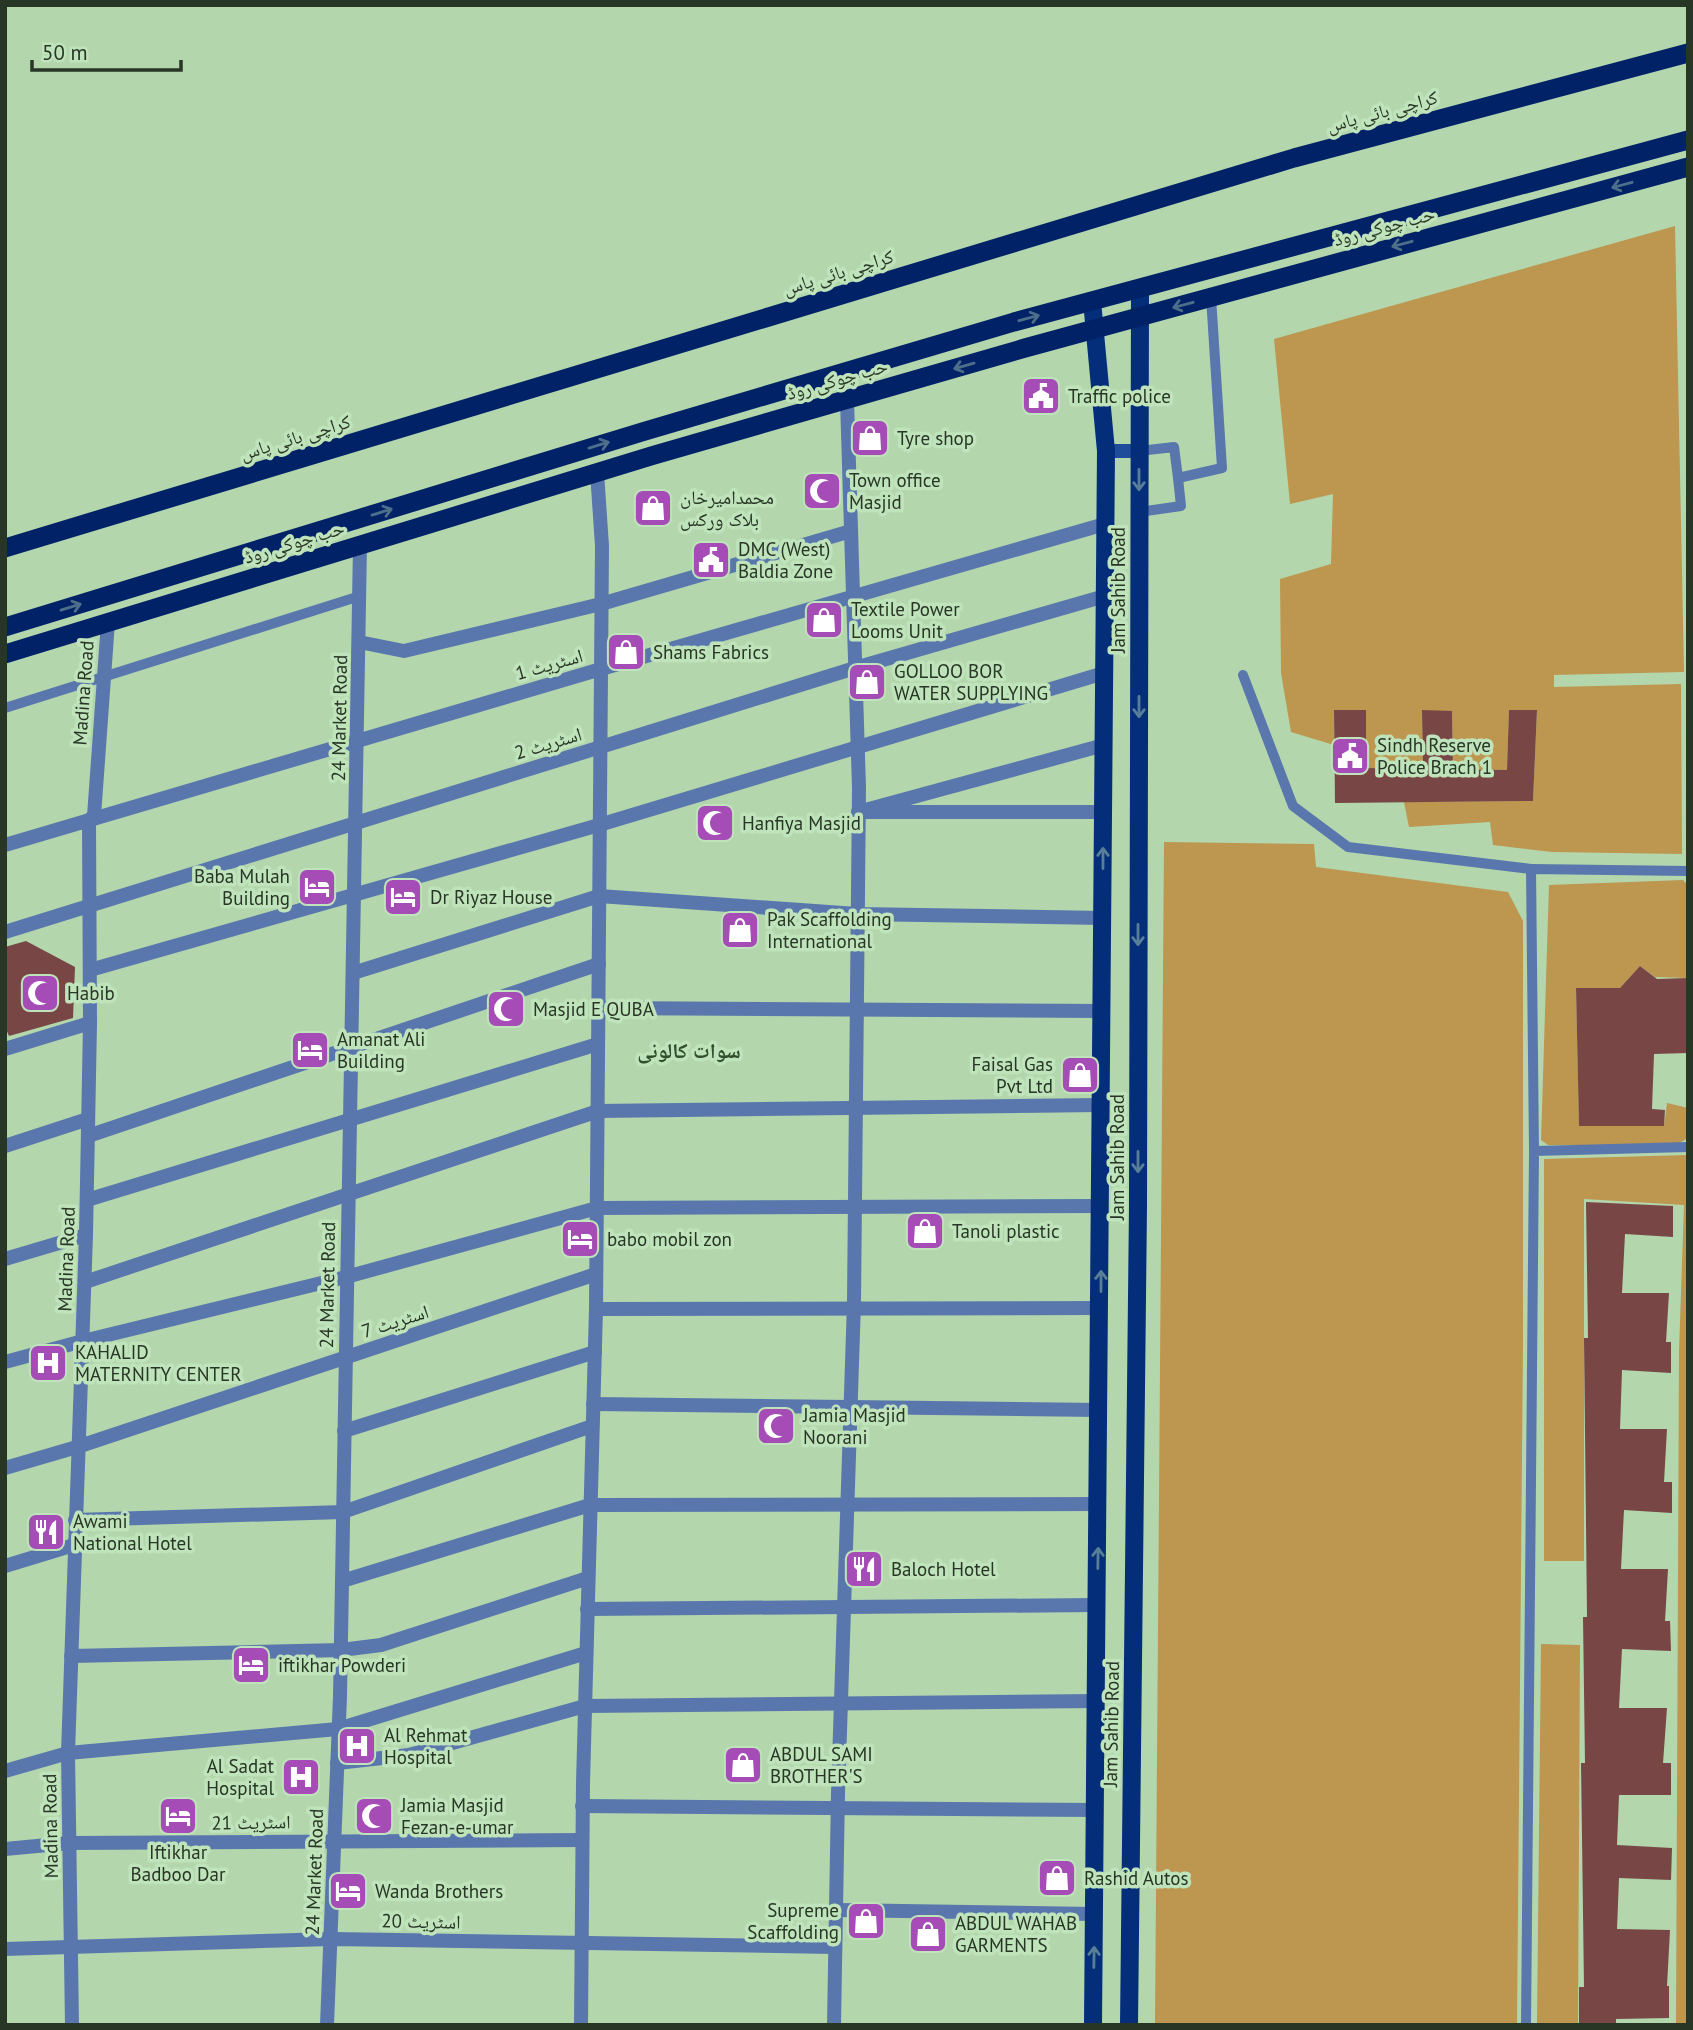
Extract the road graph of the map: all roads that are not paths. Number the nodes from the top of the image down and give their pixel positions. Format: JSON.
{"nodes":[{"id":1,"x":1688,"y":53,"type":"edge"},
{"id":2,"x":1688,"y":140,"type":"edge"},
{"id":3,"x":1687,"y":170,"type":"edge"},
{"id":4,"x":1140,"y":289,"type":"junction"},
{"id":5,"x":1211,"y":297,"type":"junction"},
{"id":6,"x":1092,"y":301,"type":"junction"},
{"id":7,"x":1140,"y":317,"type":"junction"},
{"id":8,"x":1094,"y":330,"type":"junction"},
{"id":9,"x":847,"y":400,"type":"junction"},
{"id":10,"x":1106,"y":451,"type":"junction"},
{"id":11,"x":1139,"y":451,"type":"junction"},
{"id":12,"x":597,"y":472,"type":"junction"},
{"id":13,"x":1178,"y":478,"type":"junction"},
{"id":14,"x":1139,"y":512,"type":"junction"},
{"id":15,"x":1105,"y":524,"type":"junction"},
{"id":16,"x":851,"y":531,"type":"junction"},
{"id":17,"x":360,"y":545,"type":"junction"},
{"id":18,"x":5,"y":548,"type":"edge"},
{"id":19,"x":360,"y":596,"type":"junction"},
{"id":20,"x":853,"y":596,"type":"junction"},
{"id":21,"x":1105,"y":596,"type":"junction"},
{"id":22,"x":601,"y":604,"type":"junction"},
{"id":23,"x":108,"y":622,"type":"junction"},
{"id":24,"x":5,"y":627,"type":"edge"},
{"id":25,"x":359,"y":642,"type":"junction"},
{"id":26,"x":5,"y":654,"type":"edge"},
{"id":27,"x":855,"y":668,"type":"junction"},
{"id":28,"x":601,"y":669,"type":"junction"},
{"id":29,"x":1104,"y":674,"type":"junction"},
{"id":30,"x":1242,"y":675,"type":"dead end"},
{"id":31,"x":104,"y":677,"type":"junction"},
{"id":32,"x":5,"y":708,"type":"edge"},
{"id":33,"x":358,"y":741,"type":"junction"},
{"id":34,"x":1104,"y":745,"type":"junction"},
{"id":35,"x":600,"y":747,"type":"junction"},
{"id":36,"x":857,"y":748,"type":"junction"},
{"id":37,"x":1103,"y":812,"type":"junction"},
{"id":38,"x":858,"y":813,"type":"junction"},
{"id":39,"x":89,"y":820,"type":"junction"},
{"id":40,"x":356,"y":822,"type":"junction"},
{"id":41,"x":599,"y":825,"type":"junction"},
{"id":42,"x":5,"y":845,"type":"edge"},
{"id":43,"x":1531,"y":869,"type":"junction"},
{"id":44,"x":1688,"y":871,"type":"edge"},
{"id":45,"x":355,"y":895,"type":"junction"},
{"id":46,"x":599,"y":896,"type":"junction"},
{"id":47,"x":90,"y":904,"type":"junction"},
{"id":48,"x":857,"y":914,"type":"junction"},
{"id":49,"x":1103,"y":918,"type":"junction"},
{"id":50,"x":5,"y":932,"type":"edge"},
{"id":51,"x":598,"y":964,"type":"junction"},
{"id":52,"x":90,"y":970,"type":"junction"},
{"id":53,"x":353,"y":973,"type":"junction"},
{"id":54,"x":598,"y":1008,"type":"junction"},
{"id":55,"x":857,"y":1009,"type":"junction"},
{"id":56,"x":1102,"y":1011,"type":"junction"},
{"id":57,"x":90,"y":1023,"type":"junction"},
{"id":58,"x":598,"y":1044,"type":"junction"},
{"id":59,"x":351,"y":1047,"type":"junction"},
{"id":60,"x":5,"y":1049,"type":"edge"},
{"id":61,"x":1101,"y":1104,"type":"junction"},
{"id":62,"x":856,"y":1108,"type":"junction"},
{"id":63,"x":598,"y":1111,"type":"junction"},
{"id":64,"x":88,"y":1119,"type":"junction"},
{"id":65,"x":350,"y":1120,"type":"junction"},
{"id":66,"x":88,"y":1136,"type":"junction"},
{"id":67,"x":5,"y":1146,"type":"edge"},
{"id":68,"x":1688,"y":1147,"type":"edge"},
{"id":69,"x":1534,"y":1151,"type":"junction"},
{"id":70,"x":348,"y":1194,"type":"junction"},
{"id":71,"x":87,"y":1200,"type":"junction"},
{"id":72,"x":1101,"y":1206,"type":"junction"},
{"id":73,"x":855,"y":1207,"type":"junction"},
{"id":74,"x":597,"y":1209,"type":"junction"},
{"id":75,"x":86,"y":1235,"type":"junction"},
{"id":76,"x":5,"y":1259,"type":"edge"},
{"id":77,"x":596,"y":1274,"type":"junction"},
{"id":78,"x":346,"y":1277,"type":"junction"},
{"id":79,"x":85,"y":1282,"type":"junction"},
{"id":80,"x":854,"y":1308,"type":"junction"},
{"id":81,"x":1100,"y":1308,"type":"junction"},
{"id":82,"x":596,"y":1310,"type":"junction"},
{"id":83,"x":83,"y":1341,"type":"junction"},
{"id":84,"x":595,"y":1352,"type":"junction"},
{"id":85,"x":345,"y":1357,"type":"junction"},
{"id":86,"x":5,"y":1362,"type":"edge"},
{"id":87,"x":593,"y":1404,"type":"junction"},
{"id":88,"x":851,"y":1408,"type":"junction"},
{"id":89,"x":1100,"y":1410,"type":"junction"},
{"id":90,"x":593,"y":1426,"type":"junction"},
{"id":91,"x":344,"y":1431,"type":"junction"},
{"id":92,"x":77,"y":1447,"type":"junction"},
{"id":93,"x":5,"y":1468,"type":"edge"},
{"id":94,"x":847,"y":1504,"type":"junction"},
{"id":95,"x":1099,"y":1504,"type":"junction"},
{"id":96,"x":590,"y":1505,"type":"junction"},
{"id":97,"x":343,"y":1512,"type":"junction"},
{"id":98,"x":75,"y":1520,"type":"junction"},
{"id":99,"x":74,"y":1545,"type":"junction"},
{"id":100,"x":5,"y":1566,"type":"edge"},
{"id":101,"x":588,"y":1578,"type":"junction"},
{"id":102,"x":342,"y":1581,"type":"junction"},
{"id":103,"x":1097,"y":1605,"type":"junction"},
{"id":104,"x":844,"y":1607,"type":"junction"},
{"id":105,"x":587,"y":1609,"type":"junction"},
{"id":106,"x":341,"y":1650,"type":"junction"},
{"id":107,"x":586,"y":1653,"type":"junction"},
{"id":108,"x":71,"y":1656,"type":"junction"},
{"id":109,"x":1097,"y":1701,"type":"junction"},
{"id":110,"x":841,"y":1703,"type":"junction"},
{"id":111,"x":585,"y":1706,"type":"junction"},
{"id":112,"x":338,"y":1729,"type":"junction"},
{"id":113,"x":68,"y":1753,"type":"junction"},
{"id":114,"x":337,"y":1763,"type":"junction"},
{"id":115,"x":5,"y":1770,"type":"edge"},
{"id":116,"x":582,"y":1806,"type":"junction"},
{"id":117,"x":838,"y":1808,"type":"junction"},
{"id":118,"x":1095,"y":1810,"type":"junction"},
{"id":119,"x":334,"y":1840,"type":"junction"},
{"id":120,"x":582,"y":1840,"type":"junction"},
{"id":121,"x":69,"y":1843,"type":"junction"},
{"id":122,"x":5,"y":1849,"type":"edge"},
{"id":123,"x":836,"y":1910,"type":"junction"},
{"id":124,"x":1094,"y":1914,"type":"junction"},
{"id":125,"x":331,"y":1939,"type":"junction"},
{"id":126,"x":581,"y":1942,"type":"junction"},
{"id":127,"x":71,"y":1945,"type":"junction"},
{"id":128,"x":835,"y":1947,"type":"junction"},
{"id":129,"x":5,"y":1949,"type":"edge"},
{"id":130,"x":72,"y":2025,"type":"edge"},
{"id":131,"x":327,"y":2025,"type":"edge"},
{"id":132,"x":580,"y":2025,"type":"edge"},
{"id":133,"x":834,"y":2025,"type":"edge"},
{"id":134,"x":1093,"y":2025,"type":"edge"},
{"id":135,"x":1129,"y":2025,"type":"edge"},
{"id":136,"x":1526,"y":2025,"type":"edge"}],
"edges":[{"from":1,"to":18,"type":"highway","name":"کراچی بائی پاس"},
{"from":2,"to":4,"type":"highway","name":"حب چوکی روڈ"},
{"from":3,"to":5,"type":"highway","name":"حب چوکی روڈ","one_way":true},
{"from":4,"to":6,"type":"highway","name":"حب چوکی روڈ"},
{"from":4,"to":7,"type":"main road","name":"Jam Sahib Road"},
{"from":5,"to":7,"type":"highway","name":"حب چوکی روڈ","one_way":true},
{"from":5,"to":13,"type":"lane"},
{"from":6,"to":8,"type":"main road","name":"Jam Sahib Road"},
{"from":24,"to":6,"type":"highway","name":"حب چوکی روڈ","one_way":true},
{"from":7,"to":8,"type":"highway","name":"حب چوکی روڈ"},
{"from":7,"to":11,"type":"main road","name":"Jam Sahib Road"},
{"from":8,"to":9,"type":"highway","name":"حب چوکی روڈ","one_way":true},
{"from":8,"to":10,"type":"main road","name":"Jam Sahib Road"},
{"from":9,"to":12,"type":"highway","name":"حب چوکی روڈ"},
{"from":9,"to":16,"type":"street"},
{"from":10,"to":11,"type":"main road"},
{"from":10,"to":15,"type":"main road","name":"Jam Sahib Road"},
{"from":11,"to":13,"type":"lane"},
{"from":11,"to":14,"type":"main road","name":"Jam Sahib Road","one_way":true},
{"from":12,"to":17,"type":"highway","name":"حب چوکی روڈ"},
{"from":12,"to":22,"type":"street"},
{"from":13,"to":14,"type":"lane"},
{"from":14,"to":135,"type":"main road","name":"Jam Sahib Road","one_way":true},
{"from":15,"to":20,"type":"street","name":"اسٹریٹ 1"},
{"from":15,"to":21,"type":"main road","name":"Jam Sahib Road"},
{"from":16,"to":20,"type":"street"},
{"from":16,"to":22,"type":"street"},
{"from":17,"to":19,"type":"street","name":"24 Market Road"},
{"from":17,"to":23,"type":"highway","name":"حب چوکی روڈ"},
{"from":19,"to":25,"type":"street","name":"24 Market Road"},
{"from":19,"to":31,"type":"lane"},
{"from":20,"to":27,"type":"street"},
{"from":20,"to":28,"type":"street","name":"اسٹریٹ 1"},
{"from":21,"to":27,"type":"street","name":"اسٹریٹ 2"},
{"from":21,"to":29,"type":"main road","name":"Jam Sahib Road"},
{"from":22,"to":25,"type":"street"},
{"from":22,"to":28,"type":"street"},
{"from":23,"to":26,"type":"highway","name":"حب چوکی روڈ"},
{"from":23,"to":31,"type":"street","name":"Madina Road"},
{"from":25,"to":33,"type":"street","name":"24 Market Road"},
{"from":27,"to":35,"type":"street","name":"اسٹریٹ 2"},
{"from":27,"to":36,"type":"street"},
{"from":28,"to":33,"type":"street","name":"اسٹریٹ 1"},
{"from":28,"to":35,"type":"street"},
{"from":29,"to":34,"type":"main road","name":"Jam Sahib Road"},
{"from":29,"to":36,"type":"street"},
{"from":30,"to":43,"type":"lane"},
{"from":31,"to":32,"type":"lane"},
{"from":31,"to":39,"type":"street","name":"Madina Road"},
{"from":33,"to":39,"type":"street","name":"اسٹریٹ 1"},
{"from":33,"to":40,"type":"street","name":"24 Market Road"},
{"from":34,"to":37,"type":"main road","name":"Jam Sahib Road"},
{"from":34,"to":38,"type":"street"},
{"from":35,"to":40,"type":"street","name":"اسٹریٹ 2"},
{"from":35,"to":41,"type":"street"},
{"from":36,"to":38,"type":"street"},
{"from":36,"to":41,"type":"street"},
{"from":37,"to":38,"type":"street"},
{"from":49,"to":37,"type":"main road","name":"Jam Sahib Road","one_way":true},
{"from":38,"to":48,"type":"street"},
{"from":39,"to":42,"type":"street","name":"اسٹریٹ 1"},
{"from":39,"to":47,"type":"street","name":"Madina Road"},
{"from":40,"to":45,"type":"street","name":"24 Market Road"},
{"from":40,"to":47,"type":"street","name":"اسٹریٹ 2"},
{"from":41,"to":45,"type":"street"},
{"from":41,"to":46,"type":"street"},
{"from":43,"to":44,"type":"lane"},
{"from":43,"to":69,"type":"lane"},
{"from":45,"to":52,"type":"street"},
{"from":45,"to":53,"type":"street","name":"24 Market Road"},
{"from":46,"to":48,"type":"street"},
{"from":46,"to":51,"type":"street"},
{"from":46,"to":53,"type":"street"},
{"from":47,"to":50,"type":"street","name":"اسٹریٹ 2"},
{"from":47,"to":52,"type":"street","name":"Madina Road"},
{"from":48,"to":49,"type":"street"},
{"from":48,"to":55,"type":"street"},
{"from":49,"to":56,"type":"main road","name":"Jam Sahib Road"},
{"from":51,"to":54,"type":"street"},
{"from":51,"to":59,"type":"street"},
{"from":52,"to":57,"type":"street","name":"Madina Road"},
{"from":53,"to":59,"type":"street","name":"24 Market Road"},
{"from":54,"to":55,"type":"street"},
{"from":54,"to":58,"type":"street"},
{"from":55,"to":56,"type":"street"},
{"from":55,"to":62,"type":"street"},
{"from":56,"to":61,"type":"main road","name":"Jam Sahib Road"},
{"from":57,"to":60,"type":"street"},
{"from":57,"to":64,"type":"street","name":"Madina Road"},
{"from":58,"to":63,"type":"street"},
{"from":58,"to":65,"type":"street"},
{"from":59,"to":65,"type":"street","name":"24 Market Road"},
{"from":59,"to":66,"type":"street"},
{"from":61,"to":62,"type":"street"},
{"from":61,"to":72,"type":"main road","name":"Jam Sahib Road"},
{"from":62,"to":63,"type":"street"},
{"from":62,"to":73,"type":"street"},
{"from":63,"to":70,"type":"street"},
{"from":63,"to":74,"type":"street"},
{"from":64,"to":66,"type":"street","name":"Madina Road"},
{"from":64,"to":67,"type":"street"},
{"from":65,"to":70,"type":"street","name":"24 Market Road"},
{"from":65,"to":71,"type":"street"},
{"from":66,"to":71,"type":"street","name":"Madina Road"},
{"from":68,"to":69,"type":"lane"},
{"from":69,"to":136,"type":"lane"},
{"from":70,"to":78,"type":"street","name":"24 Market Road"},
{"from":70,"to":79,"type":"street"},
{"from":71,"to":75,"type":"street","name":"Madina Road"},
{"from":72,"to":73,"type":"street"},
{"from":81,"to":72,"type":"main road","name":"Jam Sahib Road","one_way":true},
{"from":73,"to":74,"type":"street"},
{"from":73,"to":80,"type":"street"},
{"from":74,"to":77,"type":"street"},
{"from":74,"to":78,"type":"street"},
{"from":75,"to":76,"type":"street"},
{"from":75,"to":79,"type":"street","name":"Madina Road"},
{"from":77,"to":82,"type":"street"},
{"from":77,"to":85,"type":"street","name":"اسٹریٹ 7"},
{"from":78,"to":83,"type":"street"},
{"from":78,"to":85,"type":"street","name":"24 Market Road"},
{"from":79,"to":83,"type":"street","name":"Madina Road"},
{"from":80,"to":81,"type":"street"},
{"from":80,"to":82,"type":"street"},
{"from":80,"to":88,"type":"street"},
{"from":81,"to":89,"type":"main road","name":"Jam Sahib Road"},
{"from":82,"to":84,"type":"street"},
{"from":83,"to":86,"type":"street"},
{"from":83,"to":92,"type":"street","name":"Madina Road"},
{"from":84,"to":87,"type":"street"},
{"from":84,"to":91,"type":"street"},
{"from":85,"to":91,"type":"street","name":"24 Market Road"},
{"from":85,"to":92,"type":"street","name":"اسٹریٹ 7"},
{"from":87,"to":88,"type":"street"},
{"from":87,"to":90,"type":"street"},
{"from":88,"to":89,"type":"street"},
{"from":88,"to":94,"type":"street"},
{"from":89,"to":95,"type":"main road","name":"Jam Sahib Road"},
{"from":90,"to":96,"type":"street"},
{"from":90,"to":97,"type":"street"},
{"from":91,"to":97,"type":"street","name":"24 Market Road"},
{"from":92,"to":93,"type":"street","name":"اسٹریٹ 7"},
{"from":92,"to":98,"type":"street","name":"Madina Road"},
{"from":94,"to":95,"type":"street"},
{"from":94,"to":96,"type":"street"},
{"from":94,"to":104,"type":"street"},
{"from":103,"to":95,"type":"main road","name":"Jam Sahib Road","one_way":true},
{"from":96,"to":101,"type":"street"},
{"from":96,"to":102,"type":"street"},
{"from":97,"to":98,"type":"street"},
{"from":97,"to":102,"type":"street","name":"24 Market Road"},
{"from":98,"to":99,"type":"street","name":"Madina Road"},
{"from":99,"to":100,"type":"street"},
{"from":99,"to":108,"type":"street","name":"Madina Road"},
{"from":101,"to":105,"type":"street"},
{"from":101,"to":106,"type":"street"},
{"from":102,"to":106,"type":"street","name":"24 Market Road"},
{"from":103,"to":104,"type":"street"},
{"from":103,"to":109,"type":"main road","name":"Jam Sahib Road"},
{"from":104,"to":105,"type":"street"},
{"from":104,"to":110,"type":"street"},
{"from":105,"to":107,"type":"street"},
{"from":106,"to":108,"type":"street"},
{"from":106,"to":112,"type":"street","name":"24 Market Road"},
{"from":107,"to":111,"type":"street"},
{"from":107,"to":112,"type":"street"},
{"from":108,"to":113,"type":"street","name":"Madina Road"},
{"from":109,"to":110,"type":"street"},
{"from":109,"to":118,"type":"main road","name":"Jam Sahib Road"},
{"from":110,"to":111,"type":"street"},
{"from":110,"to":117,"type":"street"},
{"from":111,"to":114,"type":"street"},
{"from":111,"to":116,"type":"street"},
{"from":112,"to":113,"type":"street"},
{"from":112,"to":114,"type":"street","name":"24 Market Road"},
{"from":113,"to":115,"type":"street"},
{"from":113,"to":121,"type":"street","name":"Madina Road"},
{"from":114,"to":119,"type":"street","name":"24 Market Road"},
{"from":116,"to":117,"type":"street"},
{"from":116,"to":120,"type":"street"},
{"from":117,"to":118,"type":"street"},
{"from":117,"to":123,"type":"street"},
{"from":118,"to":124,"type":"main road","name":"Jam Sahib Road"},
{"from":119,"to":120,"type":"street","name":"اسٹریٹ 21"},
{"from":119,"to":121,"type":"street","name":"اسٹریٹ 21"},
{"from":119,"to":125,"type":"street","name":"24 Market Road"},
{"from":120,"to":126,"type":"street"},
{"from":121,"to":122,"type":"street","name":"اسٹریٹ 21"},
{"from":121,"to":127,"type":"street","name":"Madina Road"},
{"from":123,"to":124,"type":"street"},
{"from":123,"to":128,"type":"street"},
{"from":134,"to":124,"type":"main road","name":"Jam Sahib Road","one_way":true},
{"from":125,"to":126,"type":"street","name":"اسٹریٹ 20"},
{"from":125,"to":127,"type":"street","name":"اسٹریٹ 20"},
{"from":125,"to":131,"type":"street","name":"24 Market Road"},
{"from":126,"to":128,"type":"street","name":"اسٹریٹ 20"},
{"from":126,"to":132,"type":"street"},
{"from":127,"to":129,"type":"street","name":"اسٹریٹ 20"},
{"from":127,"to":130,"type":"street","name":"Madina Road"},
{"from":128,"to":133,"type":"street"}]}
